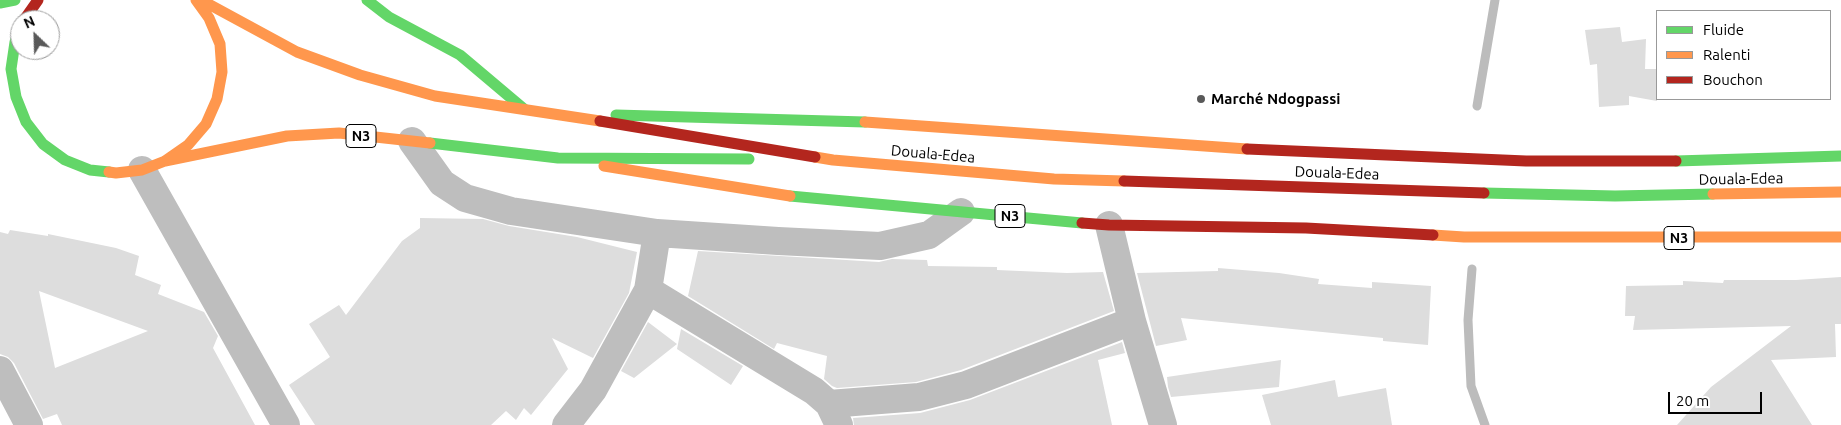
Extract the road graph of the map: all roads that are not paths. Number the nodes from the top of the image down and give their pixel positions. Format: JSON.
{"nodes":[{"id":1,"x":15,"y":0,"type":"edge"},
{"id":2,"x":196,"y":0,"type":"edge"},
{"id":3,"x":201,"y":0,"type":"edge"},
{"id":4,"x":367,"y":0,"type":"edge"},
{"id":5,"x":0,"y":3,"type":"edge"},
{"id":6,"x":12,"y":60,"type":"edge"},
{"id":7,"x":524,"y":109,"type":"junction"},
{"id":8,"x":9,"y":113,"type":"dead end"},
{"id":9,"x":560,"y":114,"type":"junction"},
{"id":10,"x":26,"y":122,"type":"junction"},
{"id":11,"x":412,"y":141,"type":"junction"},
{"id":12,"x":1841,"y":156,"type":"edge"},
{"id":13,"x":558,"y":158,"type":"junction"},
{"id":14,"x":833,"y":160,"type":"junction"},
{"id":15,"x":154,"y":166,"type":"junction"},
{"id":16,"x":1841,"y":192,"type":"edge"},
{"id":17,"x":961,"y":212,"type":"junction"},
{"id":18,"x":1109,"y":225,"type":"junction"},
{"id":19,"x":656,"y":233,"type":"junction"},
{"id":20,"x":1841,"y":237,"type":"edge"},
{"id":21,"x":648,"y":290,"type":"junction"},
{"id":22,"x":1132,"y":321,"type":"junction"},
{"id":23,"x":0,"y":370,"type":"edge"},
{"id":24,"x":834,"y":415,"type":"edge"},
{"id":25,"x":29,"y":425,"type":"edge"},
{"id":26,"x":286,"y":425,"type":"edge"},
{"id":27,"x":566,"y":425,"type":"edge"},
{"id":28,"x":1162,"y":425,"type":"edge"}],
"edges":[{"from":1,"to":5,"type":"main road"},
{"from":2,"to":15,"type":"main road","number":"N3"},
{"from":3,"to":7,"type":"main road","number":"N3"},
{"from":4,"to":7,"type":"main road"},
{"from":6,"to":10,"type":"main road","number":"N3"},
{"from":7,"to":9,"type":"main road","number":"N3"},
{"from":8,"to":10,"type":"main road","number":"N3"},
{"from":9,"to":12,"type":"main road","number":"N3"},
{"from":9,"to":14,"type":"main road","name":"Douala-Edea","number":"N3"},
{"from":10,"to":15,"type":"main road","number":"N3"},
{"from":11,"to":13,"type":"main road","number":"N3"},
{"from":11,"to":15,"type":"main road","number":"N3"},
{"from":11,"to":19,"type":"street"},
{"from":13,"to":14,"type":"main road","name":"Douala-Edea","number":"N3"},
{"from":13,"to":17,"type":"main road","number":"N3"},
{"from":14,"to":16,"type":"main road","name":"Douala-Edea","number":"N3"},
{"from":15,"to":26,"type":"street"},
{"from":17,"to":18,"type":"main road","number":"N3"},
{"from":17,"to":19,"type":"street"},
{"from":18,"to":20,"type":"main road","number":"N3"},
{"from":18,"to":22,"type":"street"},
{"from":19,"to":21,"type":"street"},
{"from":21,"to":24,"type":"street"},
{"from":21,"to":27,"type":"street"},
{"from":22,"to":24,"type":"street"},
{"from":22,"to":28,"type":"street"},
{"from":23,"to":25,"type":"street"}]}
